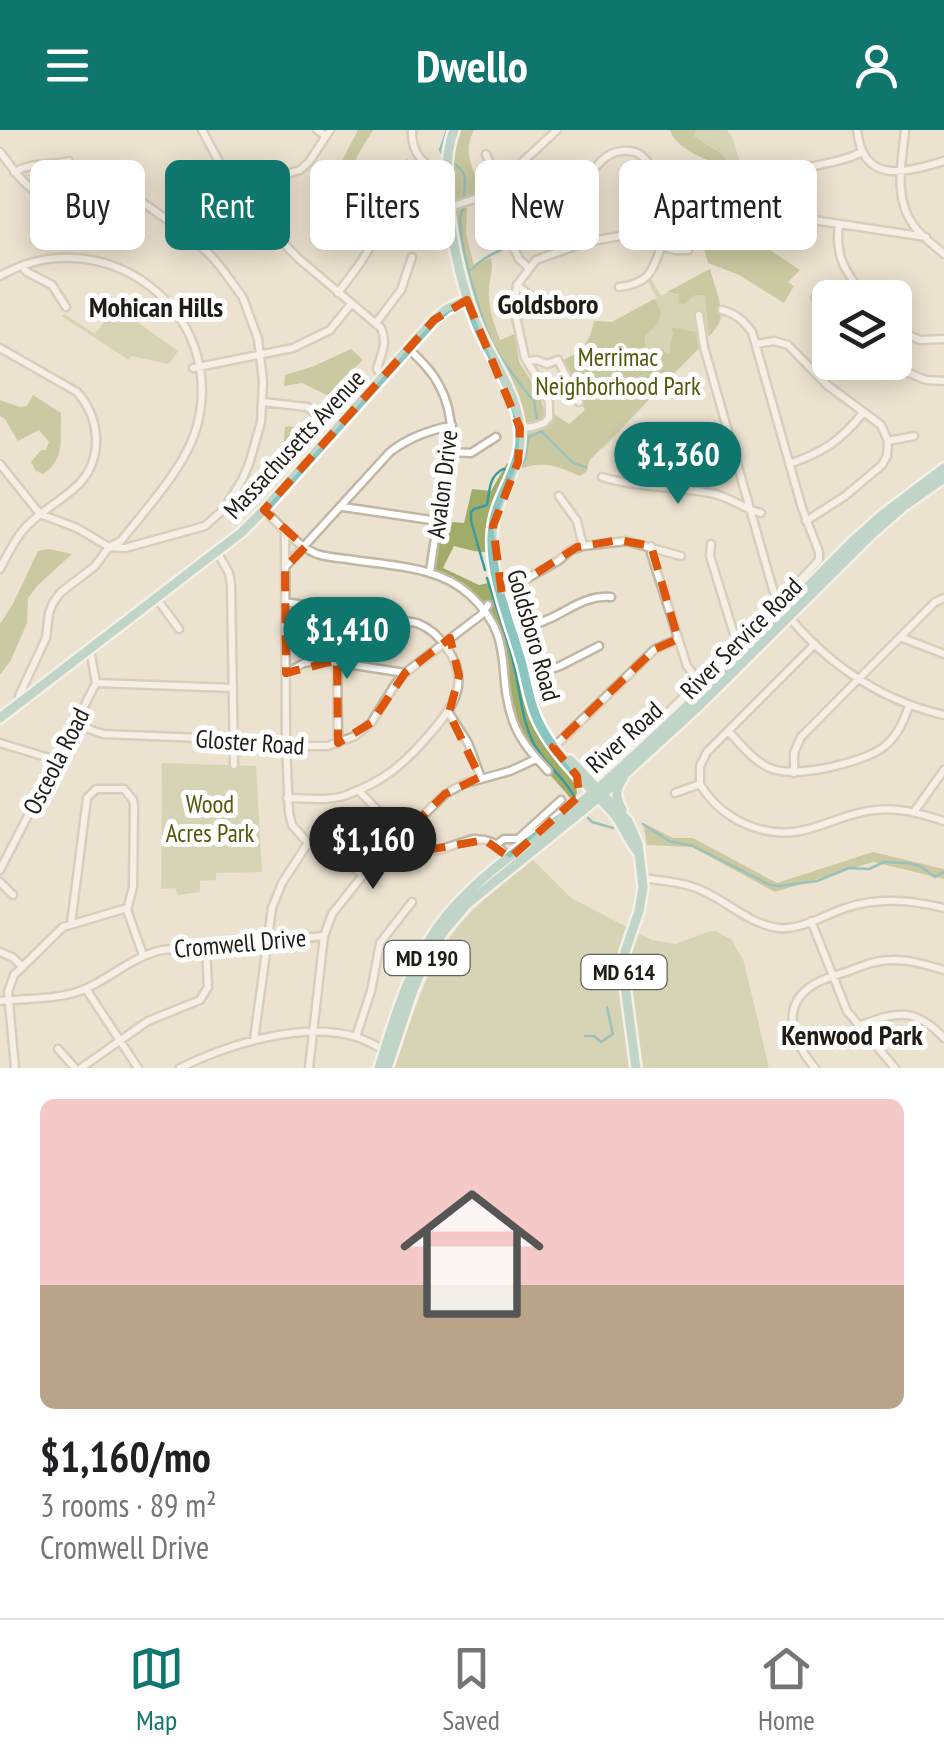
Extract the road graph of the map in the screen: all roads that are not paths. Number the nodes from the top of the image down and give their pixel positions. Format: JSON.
{"nodes":[{"id":1,"x":202,"y":130,"type":"edge"},
{"id":2,"x":317,"y":130,"type":"edge"},
{"id":3,"x":412,"y":130,"type":"edge"},
{"id":4,"x":454,"y":130,"type":"edge"},
{"id":5,"x":557,"y":130,"type":"edge"},
{"id":6,"x":857,"y":130,"type":"edge"},
{"id":7,"x":906,"y":130,"type":"edge"},
{"id":8,"x":328,"y":133,"type":"edge"},
{"id":9,"x":0,"y":152,"type":"edge"},
{"id":10,"x":862,"y":152,"type":"junction"},
{"id":11,"x":486,"y":154,"type":"dead end"},
{"id":12,"x":217,"y":160,"type":"edge"},
{"id":13,"x":421,"y":160,"type":"edge"},
{"id":14,"x":448,"y":160,"type":"edge"},
{"id":15,"x":489,"y":160,"type":"edge"},
{"id":16,"x":525,"y":160,"type":"edge"},
{"id":17,"x":647,"y":160,"type":"edge"},
{"id":18,"x":944,"y":161,"type":"edge"},
{"id":19,"x":599,"y":164,"type":"edge"},
{"id":20,"x":30,"y":165,"type":"edge"},
{"id":21,"x":817,"y":167,"type":"edge"},
{"id":22,"x":14,"y":172,"type":"junction"},
{"id":23,"x":902,"y":172,"type":"junction"},
{"id":24,"x":290,"y":173,"type":"edge"},
{"id":25,"x":817,"y":222,"type":"edge"},
{"id":26,"x":840,"y":226,"type":"junction"},
{"id":27,"x":619,"y":236,"type":"edge"},
{"id":28,"x":926,"y":238,"type":"junction"},
{"id":29,"x":290,"y":249,"type":"edge"},
{"id":30,"x":369,"y":250,"type":"edge"},
{"id":31,"x":455,"y":250,"type":"edge"},
{"id":32,"x":514,"y":250,"type":"edge"},
{"id":33,"x":660,"y":250,"type":"edge"},
{"id":34,"x":944,"y":254,"type":"edge"},
{"id":35,"x":412,"y":258,"type":"dead end"},
{"id":36,"x":22,"y":266,"type":"junction"},
{"id":37,"x":529,"y":268,"type":"junction"},
{"id":38,"x":0,"y":276,"type":"edge"},
{"id":39,"x":852,"y":280,"type":"edge"},
{"id":40,"x":518,"y":286,"type":"junction"},
{"id":41,"x":619,"y":287,"type":"dead end"},
{"id":42,"x":338,"y":293,"type":"junction"},
{"id":43,"x":466,"y":300,"type":"junction"},
{"id":44,"x":351,"y":304,"type":"junction"},
{"id":45,"x":66,"y":307,"type":"dead end"},
{"id":46,"x":589,"y":310,"type":"dead end"},
{"id":47,"x":722,"y":310,"type":"dead end"},
{"id":48,"x":699,"y":316,"type":"dead end"},
{"id":49,"x":376,"y":323,"type":"junction"},
{"id":50,"x":912,"y":336,"type":"edge"},
{"id":51,"x":944,"y":338,"type":"edge"},
{"id":52,"x":756,"y":344,"type":"junction"},
{"id":53,"x":0,"y":348,"type":"edge"},
{"id":54,"x":408,"y":349,"type":"junction"},
{"id":55,"x":568,"y":354,"type":"dead end"},
{"id":56,"x":260,"y":356,"type":"junction"},
{"id":57,"x":558,"y":360,"type":"junction"},
{"id":58,"x":528,"y":362,"type":"junction"},
{"id":59,"x":197,"y":368,"type":"junction"},
{"id":60,"x":912,"y":374,"type":"edge"},
{"id":61,"x":382,"y":377,"type":"junction"},
{"id":62,"x":944,"y":381,"type":"edge"},
{"id":63,"x":263,"y":402,"type":"junction"},
{"id":64,"x":578,"y":402,"type":"dead end"},
{"id":65,"x":863,"y":412,"type":"junction"},
{"id":66,"x":452,"y":425,"type":"junction"},
{"id":67,"x":520,"y":428,"type":"junction"},
{"id":68,"x":336,"y":429,"type":"junction"},
{"id":69,"x":914,"y":436,"type":"dead end"},
{"id":70,"x":496,"y":438,"type":"dead end"},
{"id":71,"x":888,"y":441,"type":"junction"},
{"id":72,"x":451,"y":452,"type":"junction"},
{"id":73,"x":648,"y":453,"type":"dead end"},
{"id":74,"x":0,"y":464,"type":"edge"},
{"id":75,"x":789,"y":464,"type":"junction"},
{"id":76,"x":944,"y":468,"type":"edge"},
{"id":77,"x":602,"y":477,"type":"dead end"},
{"id":78,"x":944,"y":478,"type":"edge"},
{"id":79,"x":690,"y":490,"type":"junction"},
{"id":80,"x":558,"y":496,"type":"dead end"},
{"id":81,"x":342,"y":506,"type":"junction"},
{"id":82,"x":264,"y":510,"type":"junction"},
{"id":83,"x":750,"y":510,"type":"junction"},
{"id":84,"x":761,"y":513,"type":"dead end"},
{"id":85,"x":40,"y":514,"type":"junction"},
{"id":86,"x":806,"y":520,"type":"junction"},
{"id":87,"x":438,"y":522,"type":"junction"},
{"id":88,"x":285,"y":530,"type":"junction"},
{"id":89,"x":711,"y":544,"type":"dead end"},
{"id":90,"x":583,"y":546,"type":"junction"},
{"id":91,"x":651,"y":546,"type":"junction"},
{"id":92,"x":109,"y":547,"type":"junction"},
{"id":93,"x":305,"y":547,"type":"junction"},
{"id":94,"x":217,"y":552,"type":"junction"},
{"id":95,"x":681,"y":556,"type":"dead end"},
{"id":96,"x":285,"y":568,"type":"junction"},
{"id":97,"x":0,"y":569,"type":"edge"},
{"id":98,"x":430,"y":572,"type":"junction"},
{"id":99,"x":500,"y":590,"type":"junction"},
{"id":100,"x":611,"y":597,"type":"dead end"},
{"id":101,"x":156,"y":598,"type":"junction"},
{"id":102,"x":944,"y":598,"type":"edge"},
{"id":103,"x":285,"y":602,"type":"junction"},
{"id":104,"x":486,"y":607,"type":"junction"},
{"id":105,"x":784,"y":611,"type":"junction"},
{"id":106,"x":180,"y":629,"type":"dead end"},
{"id":107,"x":512,"y":632,"type":"junction"},
{"id":108,"x":900,"y":637,"type":"junction"},
{"id":109,"x":678,"y":639,"type":"junction"},
{"id":110,"x":444,"y":643,"type":"junction"},
{"id":111,"x":736,"y":644,"type":"junction"},
{"id":112,"x":815,"y":644,"type":"junction"},
{"id":113,"x":600,"y":646,"type":"dead end"},
{"id":114,"x":90,"y":649,"type":"junction"},
{"id":115,"x":944,"y":654,"type":"edge"},
{"id":116,"x":338,"y":662,"type":"junction"},
{"id":117,"x":286,"y":673,"type":"junction"},
{"id":118,"x":405,"y":673,"type":"junction"},
{"id":119,"x":525,"y":678,"type":"junction"},
{"id":120,"x":858,"y":679,"type":"junction"},
{"id":121,"x":698,"y":680,"type":"junction"},
{"id":122,"x":96,"y":683,"type":"junction"},
{"id":123,"x":233,"y":688,"type":"junction"},
{"id":124,"x":21,"y":702,"type":"junction"},
{"id":125,"x":910,"y":706,"type":"junction"},
{"id":126,"x":449,"y":712,"type":"junction"},
{"id":127,"x":944,"y":715,"type":"edge"},
{"id":128,"x":0,"y":718,"type":"edge"},
{"id":129,"x":75,"y":724,"type":"junction"},
{"id":130,"x":728,"y":731,"type":"junction"},
{"id":131,"x":234,"y":739,"type":"junction"},
{"id":132,"x":0,"y":743,"type":"edge"},
{"id":133,"x":286,"y":743,"type":"junction"},
{"id":134,"x":338,"y":743,"type":"junction"},
{"id":135,"x":554,"y":747,"type":"junction"},
{"id":136,"x":536,"y":759,"type":"junction"},
{"id":137,"x":56,"y":760,"type":"junction"},
{"id":138,"x":638,"y":761,"type":"junction"},
{"id":139,"x":620,"y":762,"type":"junction"},
{"id":140,"x":575,"y":764,"type":"junction"},
{"id":141,"x":234,"y":765,"type":"dead end"},
{"id":142,"x":944,"y":770,"type":"edge"},
{"id":143,"x":548,"y":771,"type":"dead end"},
{"id":144,"x":794,"y":773,"type":"junction"},
{"id":145,"x":577,"y":776,"type":"junction"},
{"id":146,"x":481,"y":778,"type":"junction"},
{"id":147,"x":700,"y":784,"type":"junction"},
{"id":148,"x":358,"y":790,"type":"junction"},
{"id":149,"x":598,"y":793,"type":"junction"},
{"id":150,"x":675,"y":793,"type":"dead end"},
{"id":151,"x":287,"y":798,"type":"junction"},
{"id":152,"x":561,"y":800,"type":"dead end"},
{"id":153,"x":914,"y":812,"type":"junction"},
{"id":154,"x":615,"y":815,"type":"junction"},
{"id":155,"x":568,"y":817,"type":"junction"},
{"id":156,"x":628,"y":821,"type":"junction"},
{"id":157,"x":944,"y":821,"type":"edge"},
{"id":158,"x":400,"y":838,"type":"junction"},
{"id":159,"x":308,"y":844,"type":"junction"},
{"id":160,"x":496,"y":845,"type":"junction"},
{"id":161,"x":638,"y":852,"type":"junction"},
{"id":162,"x":510,"y":858,"type":"junction"},
{"id":163,"x":0,"y":870,"type":"edge"},
{"id":164,"x":364,"y":875,"type":"junction"},
{"id":165,"x":643,"y":878,"type":"junction"},
{"id":166,"x":0,"y":882,"type":"edge"},
{"id":167,"x":13,"y":895,"type":"dead end"},
{"id":168,"x":412,"y":902,"type":"dead end"},
{"id":169,"x":128,"y":908,"type":"junction"},
{"id":170,"x":944,"y":908,"type":"edge"},
{"id":171,"x":811,"y":921,"type":"junction"},
{"id":172,"x":71,"y":924,"type":"junction"},
{"id":173,"x":324,"y":936,"type":"junction"},
{"id":174,"x":268,"y":941,"type":"junction"},
{"id":175,"x":206,"y":946,"type":"junction"},
{"id":176,"x":0,"y":952,"type":"edge"},
{"id":177,"x":144,"y":954,"type":"junction"},
{"id":178,"x":22,"y":966,"type":"junction"},
{"id":179,"x":944,"y":970,"type":"edge"},
{"id":180,"x":832,"y":977,"type":"junction"},
{"id":181,"x":86,"y":989,"type":"junction"},
{"id":182,"x":4,"y":1000,"type":"edge"},
{"id":183,"x":858,"y":1026,"type":"junction"},
{"id":184,"x":313,"y":1032,"type":"junction"},
{"id":185,"x":356,"y":1037,"type":"junction"},
{"id":186,"x":944,"y":1038,"type":"edge"},
{"id":187,"x":119,"y":1040,"type":"junction"},
{"id":188,"x":254,"y":1040,"type":"junction"},
{"id":189,"x":58,"y":1050,"type":"dead end"},
{"id":190,"x":388,"y":1051,"type":"junction"},
{"id":191,"x":15,"y":1068,"type":"edge"},
{"id":192,"x":78,"y":1068,"type":"edge"},
{"id":193,"x":138,"y":1068,"type":"edge"},
{"id":194,"x":180,"y":1068,"type":"edge"},
{"id":195,"x":309,"y":1068,"type":"edge"},
{"id":196,"x":379,"y":1068,"type":"edge"},
{"id":197,"x":386,"y":1068,"type":"edge"},
{"id":198,"x":636,"y":1068,"type":"edge"},
{"id":199,"x":815,"y":1068,"type":"edge"},
{"id":200,"x":895,"y":1068,"type":"edge"}],
"edges":[{"from":1,"to":12,"type":"street"},
{"from":2,"to":8,"type":"street"},
{"from":3,"to":13,"type":"street"},
{"from":4,"to":14,"type":"main road","name":"Goldsboro Road","number":"MD 614"},
{"from":5,"to":16,"type":"street"},
{"from":6,"to":10,"type":"street"},
{"from":7,"to":23,"type":"street"},
{"from":8,"to":24,"type":"street"},
{"from":9,"to":22,"type":"street"},
{"from":10,"to":21,"type":"street"},
{"from":10,"to":23,"type":"street"},
{"from":11,"to":15,"type":"street"},
{"from":17,"to":19,"type":"street"},
{"from":18,"to":23,"type":"street"},
{"from":20,"to":22,"type":"street"},
{"from":22,"to":56,"type":"street"},
{"from":23,"to":28,"type":"street"},
{"from":25,"to":26,"type":"street"},
{"from":26,"to":28,"type":"street"},
{"from":26,"to":39,"type":"street"},
{"from":27,"to":37,"type":"street"},
{"from":28,"to":34,"type":"street"},
{"from":29,"to":42,"type":"street"},
{"from":30,"to":42,"type":"street"},
{"from":31,"to":43,"type":"main road","name":"Goldsboro Road","number":"MD 614"},
{"from":32,"to":37,"type":"street"},
{"from":33,"to":41,"type":"street"},
{"from":35,"to":49,"type":"street"},
{"from":36,"to":38,"type":"street"},
{"from":36,"to":45,"type":"street"},
{"from":36,"to":59,"type":"street"},
{"from":37,"to":40,"type":"street"},
{"from":40,"to":46,"type":"street"},
{"from":40,"to":58,"type":"street"},
{"from":42,"to":44,"type":"street"},
{"from":43,"to":54,"type":"main road","name":"Massachusetts Avenue"},
{"from":43,"to":67,"type":"main road","name":"Goldsboro Road","number":"MD 614"},
{"from":44,"to":49,"type":"street"},
{"from":44,"to":56,"type":"street"},
{"from":47,"to":52,"type":"street"},
{"from":48,"to":83,"type":"street"},
{"from":49,"to":61,"type":"street"},
{"from":50,"to":51,"type":"street"},
{"from":52,"to":65,"type":"street"},
{"from":52,"to":75,"type":"street"},
{"from":53,"to":85,"type":"street"},
{"from":54,"to":61,"type":"main road","name":"Massachusetts Avenue"},
{"from":54,"to":66,"type":"street","name":"Avalon Drive"},
{"from":55,"to":57,"type":"street"},
{"from":56,"to":59,"type":"street"},
{"from":56,"to":63,"type":"street"},
{"from":57,"to":58,"type":"street"},
{"from":57,"to":64,"type":"street"},
{"from":58,"to":67,"type":"street"},
{"from":59,"to":92,"type":"street"},
{"from":60,"to":62,"type":"street"},
{"from":61,"to":68,"type":"main road","name":"Massachusetts Avenue"},
{"from":63,"to":68,"type":"street"},
{"from":63,"to":92,"type":"street"},
{"from":65,"to":71,"type":"street"},
{"from":65,"to":75,"type":"street"},
{"from":66,"to":72,"type":"street","name":"Avalon Drive"},
{"from":66,"to":81,"type":"street"},
{"from":67,"to":99,"type":"main road","name":"Goldsboro Road","number":"MD 614"},
{"from":68,"to":82,"type":"main road","name":"Massachusetts Avenue"},
{"from":69,"to":71,"type":"street"},
{"from":70,"to":72,"type":"street"},
{"from":71,"to":86,"type":"street"},
{"from":72,"to":87,"type":"street","name":"Avalon Drive"},
{"from":73,"to":79,"type":"street"},
{"from":74,"to":85,"type":"street"},
{"from":75,"to":86,"type":"street"},
{"from":76,"to":105,"type":"main road","name":"River Road","number":"MD 190"},
{"from":77,"to":79,"type":"street"},
{"from":78,"to":105,"type":"main road","name":"River Road","number":"MD 190"},
{"from":79,"to":83,"type":"street"},
{"from":80,"to":90,"type":"street"},
{"from":81,"to":87,"type":"street"},
{"from":81,"to":93,"type":"street"},
{"from":82,"to":88,"type":"street"},
{"from":82,"to":94,"type":"main road","name":"Massachusetts Avenue"},
{"from":83,"to":84,"type":"street"},
{"from":83,"to":105,"type":"street"},
{"from":85,"to":92,"type":"street"},
{"from":85,"to":97,"type":"street"},
{"from":86,"to":105,"type":"street","name":"River Service Road"},
{"from":87,"to":98,"type":"street","name":"Avalon Drive"},
{"from":88,"to":93,"type":"street"},
{"from":88,"to":96,"type":"street"},
{"from":89,"to":111,"type":"street"},
{"from":90,"to":91,"type":"street"},
{"from":90,"to":99,"type":"street"},
{"from":91,"to":95,"type":"street"},
{"from":91,"to":109,"type":"street"},
{"from":92,"to":124,"type":"street"},
{"from":93,"to":96,"type":"street"},
{"from":93,"to":98,"type":"street"},
{"from":94,"to":101,"type":"main road","name":"Massachusetts Avenue"},
{"from":94,"to":123,"type":"street"},
{"from":96,"to":103,"type":"street"},
{"from":98,"to":104,"type":"street"},
{"from":99,"to":107,"type":"main road","name":"Goldsboro Road","number":"MD 614"},
{"from":100,"to":107,"type":"street"},
{"from":101,"to":106,"type":"street"},
{"from":101,"to":114,"type":"main road","name":"Massachusetts Avenue"},
{"from":102,"to":108,"type":"street"},
{"from":103,"to":110,"type":"street"},
{"from":103,"to":117,"type":"street"},
{"from":104,"to":110,"type":"street","name":"Gloster Road"},
{"from":104,"to":136,"type":"street"},
{"from":105,"to":111,"type":"street","name":"River Service Road"},
{"from":105,"to":112,"type":"street"},
{"from":105,"to":138,"type":"main road","name":"River Road","number":"MD 190"},
{"from":105,"to":139,"type":"main road","name":"River Road","number":"MD 190"},
{"from":107,"to":119,"type":"main road","name":"Goldsboro Road","number":"MD 614"},
{"from":108,"to":115,"type":"street"},
{"from":108,"to":120,"type":"street"},
{"from":109,"to":121,"type":"street"},
{"from":109,"to":135,"type":"street"},
{"from":110,"to":118,"type":"street","name":"Gloster Road"},
{"from":110,"to":126,"type":"street"},
{"from":111,"to":121,"type":"street","name":"River Service Road"},
{"from":112,"to":120,"type":"street"},
{"from":112,"to":130,"type":"street"},
{"from":113,"to":119,"type":"street"},
{"from":114,"to":122,"type":"street","name":"Osceola Road"},
{"from":114,"to":124,"type":"main road","name":"Massachusetts Avenue"},
{"from":116,"to":117,"type":"street"},
{"from":116,"to":118,"type":"street"},
{"from":116,"to":134,"type":"street"},
{"from":117,"to":133,"type":"street"},
{"from":118,"to":134,"type":"street","name":"Gloster Road"},
{"from":119,"to":135,"type":"main road","name":"Goldsboro Road","number":"MD 614"},
{"from":120,"to":125,"type":"street"},
{"from":120,"to":144,"type":"street"},
{"from":121,"to":139,"type":"street","name":"River Service Road"},
{"from":122,"to":123,"type":"street"},
{"from":122,"to":129,"type":"street","name":"Osceola Road"},
{"from":123,"to":131,"type":"street"},
{"from":124,"to":128,"type":"main road","name":"Massachusetts Avenue"},
{"from":125,"to":127,"type":"street"},
{"from":125,"to":144,"type":"street"},
{"from":126,"to":146,"type":"street"},
{"from":126,"to":148,"type":"street"},
{"from":129,"to":131,"type":"street","name":"Gloster Road"},
{"from":129,"to":137,"type":"street","name":"Osceola Road"},
{"from":130,"to":144,"type":"street"},
{"from":130,"to":147,"type":"street"},
{"from":131,"to":133,"type":"street","name":"Gloster Road"},
{"from":131,"to":141,"type":"street"},
{"from":132,"to":137,"type":"street"},
{"from":133,"to":134,"type":"street","name":"Gloster Road"},
{"from":133,"to":151,"type":"street"},
{"from":135,"to":140,"type":"main road","name":"Goldsboro Road","number":"MD 614"},
{"from":135,"to":145,"type":"main road","name":"Goldsboro Road","number":"MD 614"},
{"from":136,"to":143,"type":"street"},
{"from":136,"to":146,"type":"street","name":"Cromwell Drive"},
{"from":137,"to":163,"type":"street","name":"Osceola Road"},
{"from":138,"to":149,"type":"main road","name":"River Road","number":"MD 190"},
{"from":138,"to":156,"type":"main road"},
{"from":139,"to":140,"type":"main road"},
{"from":139,"to":149,"type":"main road","name":"River Road","number":"MD 190"},
{"from":140,"to":149,"type":"main road","name":"Goldsboro Road","number":"MD 614"},
{"from":142,"to":153,"type":"street"},
{"from":145,"to":149,"type":"main road","name":"Goldsboro Road","number":"MD 614"},
{"from":145,"to":155,"type":"main road"},
{"from":146,"to":158,"type":"street","name":"Cromwell Drive"},
{"from":147,"to":150,"type":"street"},
{"from":147,"to":153,"type":"street"},
{"from":148,"to":151,"type":"street"},
{"from":148,"to":158,"type":"street"},
{"from":149,"to":154,"type":"main road","name":"Goldsboro Road","number":"MD 614"},
{"from":149,"to":155,"type":"main road","name":"River Road","number":"MD 190"},
{"from":149,"to":156,"type":"main road","name":"Goldsboro Road","number":"MD 614"},
{"from":151,"to":159,"type":"street"},
{"from":152,"to":160,"type":"street"},
{"from":153,"to":157,"type":"street"},
{"from":154,"to":155,"type":"main road"},
{"from":154,"to":161,"type":"main road","name":"Goldsboro Road","number":"MD 614"},
{"from":155,"to":162,"type":"main road","name":"River Road","number":"MD 190"},
{"from":155,"to":190,"type":"main road","name":"River Road","number":"MD 190"},
{"from":156,"to":161,"type":"main road","name":"Goldsboro Road","number":"MD 614"},
{"from":158,"to":160,"type":"street"},
{"from":158,"to":164,"type":"street","name":"Cromwell Drive"},
{"from":159,"to":164,"type":"street"},
{"from":159,"to":174,"type":"street"},
{"from":160,"to":162,"type":"street"},
{"from":161,"to":165,"type":"main road","name":"Goldsboro Road","number":"MD 614"},
{"from":162,"to":190,"type":"main road","name":"River Road","number":"MD 190"},
{"from":164,"to":173,"type":"street","name":"Cromwell Drive"},
{"from":165,"to":171,"type":"street"},
{"from":165,"to":198,"type":"main road","name":"Goldsboro Road","number":"MD 614"},
{"from":166,"to":167,"type":"street"},
{"from":168,"to":185,"type":"street"},
{"from":169,"to":172,"type":"street"},
{"from":169,"to":172,"type":"street"},
{"from":169,"to":177,"type":"street"},
{"from":170,"to":171,"type":"street"},
{"from":171,"to":180,"type":"street"},
{"from":172,"to":178,"type":"street"},
{"from":173,"to":174,"type":"street","name":"Cromwell Drive"},
{"from":173,"to":184,"type":"street"},
{"from":174,"to":175,"type":"street","name":"Cromwell Drive"},
{"from":174,"to":188,"type":"street"},
{"from":175,"to":177,"type":"street","name":"Cromwell Drive"},
{"from":175,"to":187,"type":"street"},
{"from":176,"to":178,"type":"street"},
{"from":177,"to":181,"type":"street","name":"Cromwell Drive"},
{"from":178,"to":182,"type":"street"},
{"from":179,"to":180,"type":"street"},
{"from":180,"to":183,"type":"street"},
{"from":180,"to":199,"type":"street"},
{"from":181,"to":182,"type":"street","name":"Cromwell Drive"},
{"from":181,"to":187,"type":"street"},
{"from":182,"to":191,"type":"street"},
{"from":183,"to":186,"type":"street"},
{"from":183,"to":200,"type":"street"},
{"from":184,"to":185,"type":"street"},
{"from":184,"to":188,"type":"street"},
{"from":184,"to":195,"type":"street"},
{"from":185,"to":190,"type":"street"},
{"from":187,"to":192,"type":"street"},
{"from":187,"to":193,"type":"street"},
{"from":188,"to":194,"type":"street"},
{"from":189,"to":192,"type":"street"},
{"from":190,"to":196,"type":"main road","name":"River Road","number":"MD 190"},
{"from":190,"to":197,"type":"main road","name":"River Road","number":"MD 190"}]}
